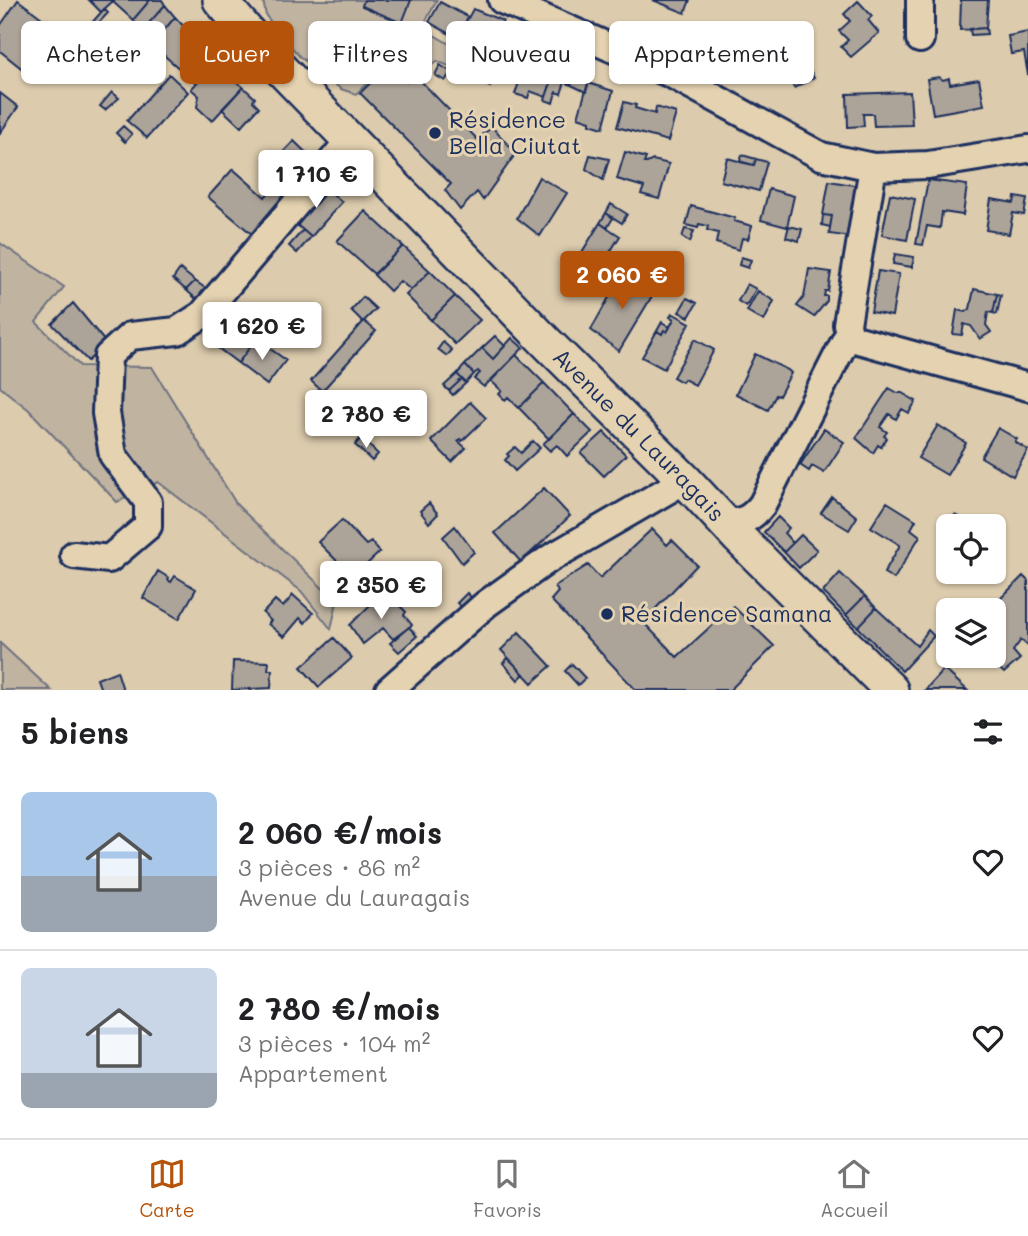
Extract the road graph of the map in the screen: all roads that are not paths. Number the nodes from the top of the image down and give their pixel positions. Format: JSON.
{"nodes":[{"id":1,"x":502,"y":0,"type":"edge"},
{"id":2,"x":920,"y":0,"type":"edge"},
{"id":3,"x":221,"y":1,"type":"edge"},
{"id":4,"x":920,"y":39,"type":"dead end"},
{"id":5,"x":350,"y":140,"type":"junction"},
{"id":6,"x":1028,"y":149,"type":"edge"},
{"id":7,"x":873,"y":167,"type":"junction"},
{"id":8,"x":849,"y":333,"type":"junction"},
{"id":9,"x":1028,"y":387,"type":"edge"},
{"id":10,"x":685,"y":480,"type":"junction"},
{"id":11,"x":726,"y":523,"type":"junction"},
{"id":12,"x":74,"y":555,"type":"dead end"},
{"id":13,"x":884,"y":688,"type":"edge"},
{"id":14,"x":389,"y":690,"type":"edge"}],
"edges":[{"from":1,"to":7,"type":"street"},
{"from":2,"to":4,"type":"street"},
{"from":3,"to":5,"type":"main road","name":"Avenue du Lauragais"},
{"from":5,"to":10,"type":"main road","name":"Avenue du Lauragais"},
{"from":5,"to":12,"type":"street"},
{"from":6,"to":7,"type":"street"},
{"from":7,"to":8,"type":"street"},
{"from":8,"to":9,"type":"street"},
{"from":8,"to":11,"type":"street"},
{"from":10,"to":11,"type":"main road","name":"Avenue du Lauragais"},
{"from":10,"to":14,"type":"street"},
{"from":11,"to":13,"type":"main road","name":"Avenue du Lauragais"}]}
